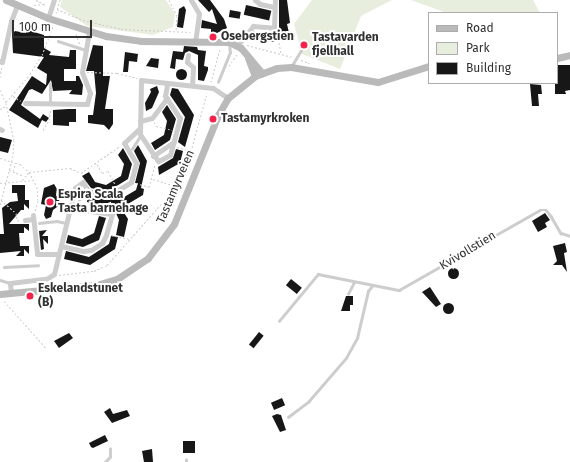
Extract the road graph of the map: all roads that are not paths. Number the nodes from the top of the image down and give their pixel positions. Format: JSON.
{"nodes":[{"id":1,"x":6,"y":0,"type":"edge"},
{"id":2,"x":54,"y":0,"type":"edge"},
{"id":3,"x":191,"y":0,"type":"edge"},
{"id":4,"x":255,"y":0,"type":"edge"},
{"id":5,"x":275,"y":0,"type":"edge"},
{"id":6,"x":17,"y":5,"type":"junction"},
{"id":7,"x":274,"y":7,"type":"junction"},
{"id":8,"x":48,"y":18,"type":"junction"},
{"id":9,"x":89,"y":33,"type":"junction"},
{"id":10,"x":0,"y":37,"type":"edge"},
{"id":11,"x":7,"y":37,"type":"junction"},
{"id":12,"x":195,"y":41,"type":"junction"},
{"id":13,"x":58,"y":42,"type":"dead end"},
{"id":14,"x":229,"y":42,"type":"junction"},
{"id":15,"x":239,"y":44,"type":"junction"},
{"id":16,"x":304,"y":45,"type":"dead end"},
{"id":17,"x":83,"y":49,"type":"junction"},
{"id":18,"x":570,"y":54,"type":"edge"},
{"id":19,"x":188,"y":55,"type":"dead end"},
{"id":20,"x":558,"y":58,"type":"edge"},
{"id":21,"x":1,"y":62,"type":"edge"},
{"id":22,"x":428,"y":66,"type":"edge"},
{"id":23,"x":291,"y":67,"type":"junction"},
{"id":24,"x":258,"y":74,"type":"junction"},
{"id":25,"x":218,"y":82,"type":"dead end"},
{"id":26,"x":50,"y":84,"type":"dead end"},
{"id":27,"x":192,"y":84,"type":"junction"},
{"id":28,"x":167,"y":85,"type":"junction"},
{"id":29,"x":167,"y":98,"type":"junction"},
{"id":30,"x":228,"y":98,"type":"junction"},
{"id":31,"x":24,"y":103,"type":"road end"},
{"id":32,"x":50,"y":104,"type":"junction"},
{"id":33,"x":140,"y":121,"type":"junction"},
{"id":34,"x":139,"y":129,"type":"junction"},
{"id":35,"x":140,"y":136,"type":"junction"},
{"id":36,"x":173,"y":144,"type":"junction"},
{"id":37,"x":132,"y":149,"type":"dead end"},
{"id":38,"x":155,"y":158,"type":"junction"},
{"id":39,"x":85,"y":192,"type":"dead end"},
{"id":40,"x":72,"y":203,"type":"junction"},
{"id":41,"x":78,"y":204,"type":"junction"},
{"id":42,"x":25,"y":220,"type":"road end"},
{"id":43,"x":39,"y":223,"type":"dead end"},
{"id":44,"x":66,"y":223,"type":"junction"},
{"id":45,"x":570,"y":236,"type":"edge"},
{"id":46,"x":61,"y":246,"type":"junction"},
{"id":47,"x":59,"y":254,"type":"junction"},
{"id":48,"x":38,"y":265,"type":"dead end"},
{"id":49,"x":4,"y":267,"type":"dead end"},
{"id":50,"x":0,"y":280,"type":"edge"},
{"id":51,"x":354,"y":282,"type":"junction"},
{"id":52,"x":10,"y":283,"type":"junction"},
{"id":53,"x":372,"y":286,"type":"junction"},
{"id":54,"x":11,"y":294,"type":"junction"},
{"id":55,"x":348,"y":294,"type":"dead end"},
{"id":56,"x":2,"y":296,"type":"edge"},
{"id":57,"x":279,"y":321,"type":"dead end"},
{"id":58,"x":288,"y":417,"type":"dead end"},
{"id":59,"x":110,"y":449,"type":"dead end"},
{"id":60,"x":106,"y":462,"type":"edge"}],
"edges":[{"from":1,"to":6,"type":"main road"},
{"from":2,"to":8,"type":"street"},
{"from":3,"to":12,"type":"street"},
{"from":4,"to":7,"type":"street"},
{"from":5,"to":7,"type":"street"},
{"from":6,"to":8,"type":"main road"},
{"from":6,"to":11,"type":"street"},
{"from":7,"to":15,"type":"street"},
{"from":8,"to":9,"type":"main road"},
{"from":9,"to":12,"type":"main road"},
{"from":9,"to":17,"type":"street"},
{"from":10,"to":11,"type":"street"},
{"from":11,"to":21,"type":"street"},
{"from":12,"to":14,"type":"main road"},
{"from":13,"to":17,"type":"lane"},
{"from":14,"to":15,"type":"main road"},
{"from":14,"to":25,"type":"lane"},
{"from":15,"to":24,"type":"main road"},
{"from":16,"to":23,"type":"lane"},
{"from":17,"to":32,"type":"street"},
{"from":18,"to":20,"type":"main road"},
{"from":19,"to":27,"type":"street"},
{"from":22,"to":23,"type":"main road"},
{"from":23,"to":24,"type":"main road"},
{"from":24,"to":30,"type":"main road","name":"Tastamyrveien"},
{"from":26,"to":32,"type":"lane"},
{"from":27,"to":28,"type":"street"},
{"from":27,"to":30,"type":"street"},
{"from":28,"to":29,"type":"street"},
{"from":28,"to":33,"type":"street"},
{"from":29,"to":33,"type":"street"},
{"from":29,"to":36,"type":"street"},
{"from":30,"to":54,"type":"main road","name":"Tastamyrveien"},
{"from":31,"to":32,"type":"street"},
{"from":33,"to":34,"type":"street"},
{"from":34,"to":35,"type":"street"},
{"from":34,"to":40,"type":"street"},
{"from":35,"to":37,"type":"lane"},
{"from":35,"to":38,"type":"street"},
{"from":36,"to":38,"type":"street"},
{"from":36,"to":38,"type":"street"},
{"from":39,"to":41,"type":"lane"},
{"from":40,"to":41,"type":"lane"},
{"from":40,"to":44,"type":"street"},
{"from":41,"to":46,"type":"street"},
{"from":42,"to":47,"type":"street"},
{"from":43,"to":44,"type":"lane"},
{"from":44,"to":46,"type":"street"},
{"from":45,"to":53,"type":"lane","name":"Kvivollstien"},
{"from":46,"to":47,"type":"street"},
{"from":47,"to":52,"type":"street"},
{"from":48,"to":49,"type":"lane"},
{"from":50,"to":52,"type":"lane"},
{"from":51,"to":53,"type":"lane","name":"Kvivollstien"},
{"from":51,"to":55,"type":"lane"},
{"from":51,"to":57,"type":"lane","name":"Kvivollstien"},
{"from":52,"to":54,"type":"street"},
{"from":53,"to":58,"type":"lane"},
{"from":54,"to":56,"type":"main road","name":"Tastamyrveien"},
{"from":59,"to":60,"type":"lane"}]}
